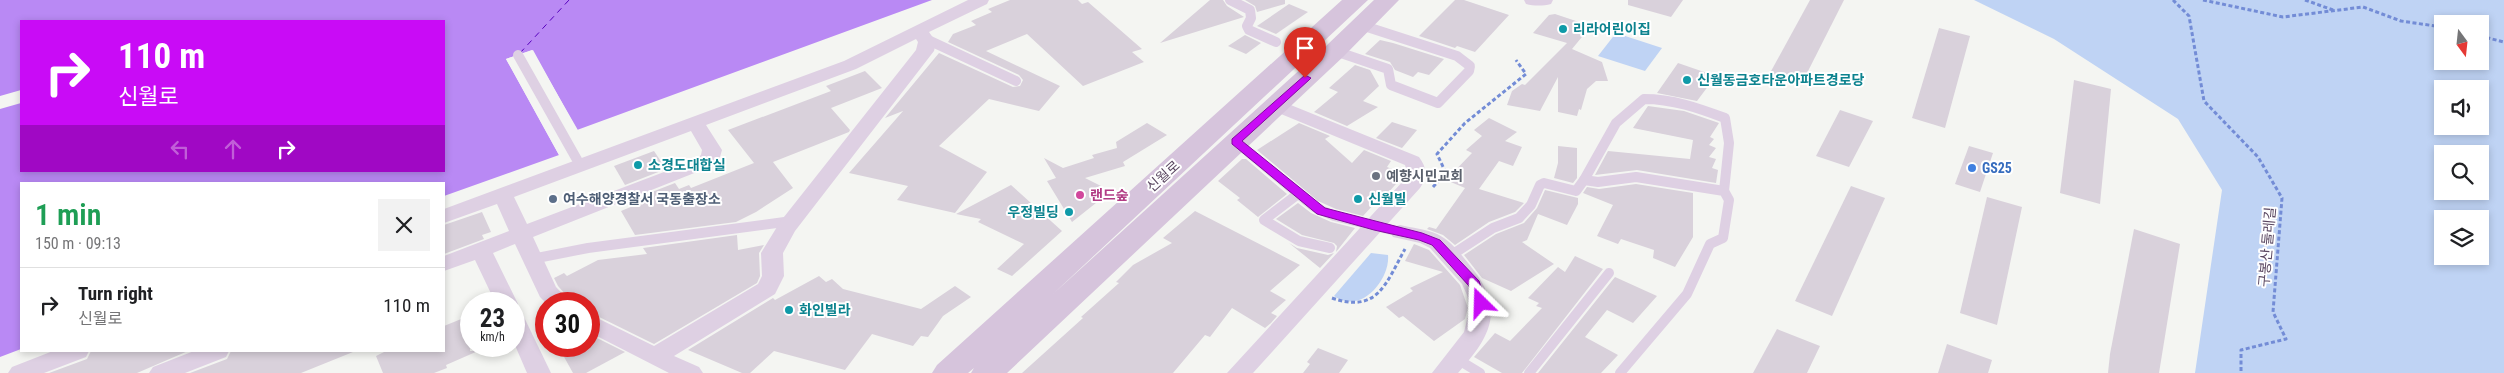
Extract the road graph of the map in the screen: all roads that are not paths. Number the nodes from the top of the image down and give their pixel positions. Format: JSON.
{"nodes":[{"id":1,"x":981,"y":0,"type":"edge"},
{"id":2,"x":1230,"y":0,"type":"edge"},
{"id":3,"x":1387,"y":0,"type":"edge"},
{"id":4,"x":1532,"y":0,"type":"edge"},
{"id":5,"x":1545,"y":0,"type":"edge"},
{"id":6,"x":1359,"y":12,"type":"edge"},
{"id":7,"x":922,"y":35,"type":"junction"},
{"id":8,"x":1276,"y":42,"type":"dead end"},
{"id":9,"x":1335,"y":51,"type":"junction"},
{"id":10,"x":518,"y":55,"type":"dead end"},
{"id":11,"x":1016,"y":80,"type":"dead end"},
{"id":12,"x":1276,"y":104,"type":"junction"},
{"id":13,"x":695,"y":122,"type":"junction"},
{"id":14,"x":1235,"y":142,"type":"junction"},
{"id":15,"x":580,"y":165,"type":"junction"},
{"id":16,"x":1584,"y":180,"type":"junction"},
{"id":17,"x":1724,"y":191,"type":"junction"},
{"id":18,"x":503,"y":194,"type":"junction"},
{"id":19,"x":1298,"y":194,"type":"junction"},
{"id":20,"x":445,"y":216,"type":"edge"},
{"id":21,"x":792,"y":221,"type":"junction"},
{"id":22,"x":1374,"y":226,"type":"junction"},
{"id":23,"x":1407,"y":233,"type":"joint"},
{"id":24,"x":521,"y":234,"type":"junction"},
{"id":25,"x":1330,"y":248,"type":"dead end"},
{"id":26,"x":481,"y":249,"type":"junction"},
{"id":27,"x":1450,"y":256,"type":"junction"},
{"id":28,"x":532,"y":259,"type":"junction"},
{"id":29,"x":445,"y":264,"type":"edge"},
{"id":30,"x":1609,"y":273,"type":"dead end"},
{"id":31,"x":501,"y":292,"type":"edge"},
{"id":32,"x":548,"y":292,"type":"edge"},
{"id":33,"x":600,"y":328,"type":"edge"},
{"id":34,"x":525,"y":343,"type":"edge"},
{"id":35,"x":75,"y":352,"type":"edge"},
{"id":36,"x":215,"y":352,"type":"edge"},
{"id":37,"x":654,"y":357,"type":"junction"},
{"id":38,"x":1451,"y":366,"type":"edge"},
{"id":39,"x":20,"y":373,"type":"edge"},
{"id":40,"x":161,"y":373,"type":"edge"},
{"id":41,"x":539,"y":373,"type":"edge"},
{"id":42,"x":691,"y":373,"type":"edge"},
{"id":43,"x":948,"y":373,"type":"edge"},
{"id":44,"x":987,"y":373,"type":"edge"},
{"id":45,"x":1239,"y":373,"type":"edge"},
{"id":46,"x":1480,"y":373,"type":"edge"},
{"id":47,"x":1529,"y":373,"type":"edge"},
{"id":48,"x":1620,"y":373,"type":"edge"}],
"edges":[{"from":1,"to":7,"type":"street"},
{"from":2,"to":8,"type":"lane"},
{"from":3,"to":6,"type":"street","name":"신월로"},
{"from":4,"to":5,"type":"street"},
{"from":6,"to":9,"type":"street","name":"신월로"},
{"from":6,"to":9,"type":"lane"},
{"from":6,"to":43,"type":"street","name":"신월로"},
{"from":7,"to":11,"type":"lane"},
{"from":7,"to":13,"type":"street"},
{"from":7,"to":21,"type":"street"},
{"from":9,"to":12,"type":"street","name":"신월로"},
{"from":10,"to":15,"type":"lane"},
{"from":12,"to":14,"type":"street","name":"신월로"},
{"from":12,"to":22,"type":"street"},
{"from":13,"to":15,"type":"street"},
{"from":13,"to":24,"type":"street"},
{"from":14,"to":19,"type":"lane"},
{"from":14,"to":44,"type":"street","name":"신월로"},
{"from":15,"to":18,"type":"street"},
{"from":16,"to":17,"type":"lane"},
{"from":16,"to":17,"type":"lane"},
{"from":16,"to":27,"type":"lane"},
{"from":17,"to":48,"type":"lane"},
{"from":18,"to":20,"type":"street"},
{"from":18,"to":24,"type":"street"},
{"from":19,"to":22,"type":"lane"},
{"from":19,"to":25,"type":"lane"},
{"from":21,"to":28,"type":"lane"},
{"from":21,"to":37,"type":"street"},
{"from":22,"to":23,"type":"lane"},
{"from":22,"to":45,"type":"street"},
{"from":23,"to":27,"type":"street"},
{"from":24,"to":26,"type":"street"},
{"from":24,"to":28,"type":"street"},
{"from":26,"to":29,"type":"street"},
{"from":26,"to":31,"type":"street"},
{"from":27,"to":38,"type":"street"},
{"from":28,"to":32,"type":"street"},
{"from":30,"to":47,"type":"lane"},
{"from":33,"to":37,"type":"street"},
{"from":34,"to":41,"type":"street"},
{"from":35,"to":39,"type":"street"},
{"from":36,"to":40,"type":"street"},
{"from":37,"to":42,"type":"street"},
{"from":38,"to":46,"type":"lane"}]}
